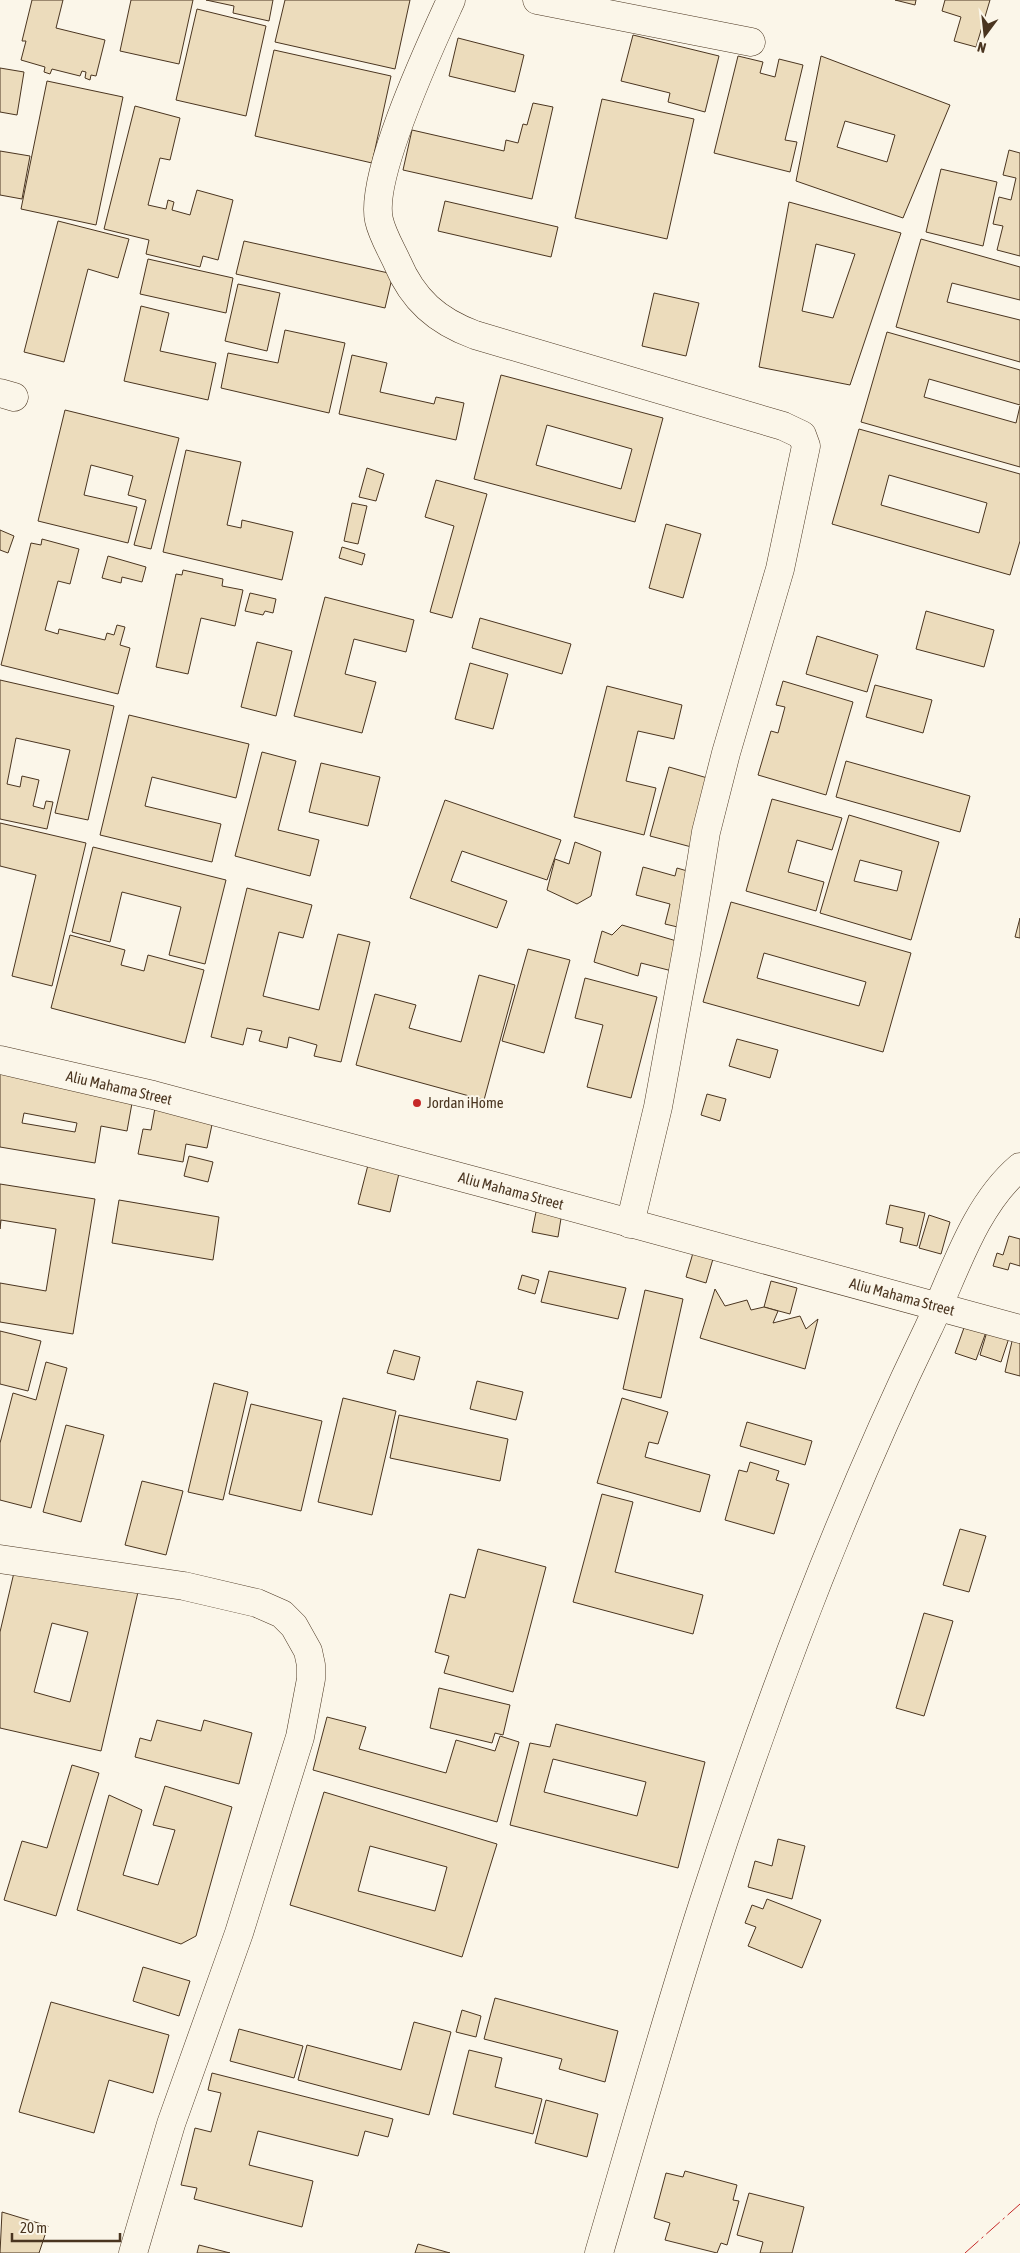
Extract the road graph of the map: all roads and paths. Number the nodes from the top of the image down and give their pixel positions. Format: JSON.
{"nodes":[{"id":1,"x":451,"y":0,"type":"edge"},
{"id":2,"x":537,"y":0,"type":"edge"},
{"id":3,"x":751,"y":42,"type":"dead end"},
{"id":4,"x":0,"y":1060,"type":"edge"},
{"id":5,"x":1020,"y":1167,"type":"edge"},
{"id":6,"x":630,"y":1224,"type":"junction"},
{"id":7,"x":939,"y":1307,"type":"junction"},
{"id":8,"x":1020,"y":1329,"type":"edge"},
{"id":9,"x":0,"y":1559,"type":"edge"},
{"id":10,"x":133,"y":2253,"type":"edge"},
{"id":11,"x":599,"y":2253,"type":"edge"}],
"edges":[{"from":1,"to":6,"type":"street"},
{"from":2,"to":3,"type":"street"},
{"from":4,"to":6,"type":"street","name":"Aliu Mahama Street"},
{"from":5,"to":7,"type":"street"},
{"from":6,"to":7,"type":"street","name":"Aliu Mahama Street"},
{"from":7,"to":8,"type":"street","name":"Aliu Mahama Street"},
{"from":7,"to":11,"type":"street"},
{"from":9,"to":10,"type":"street"}]}
